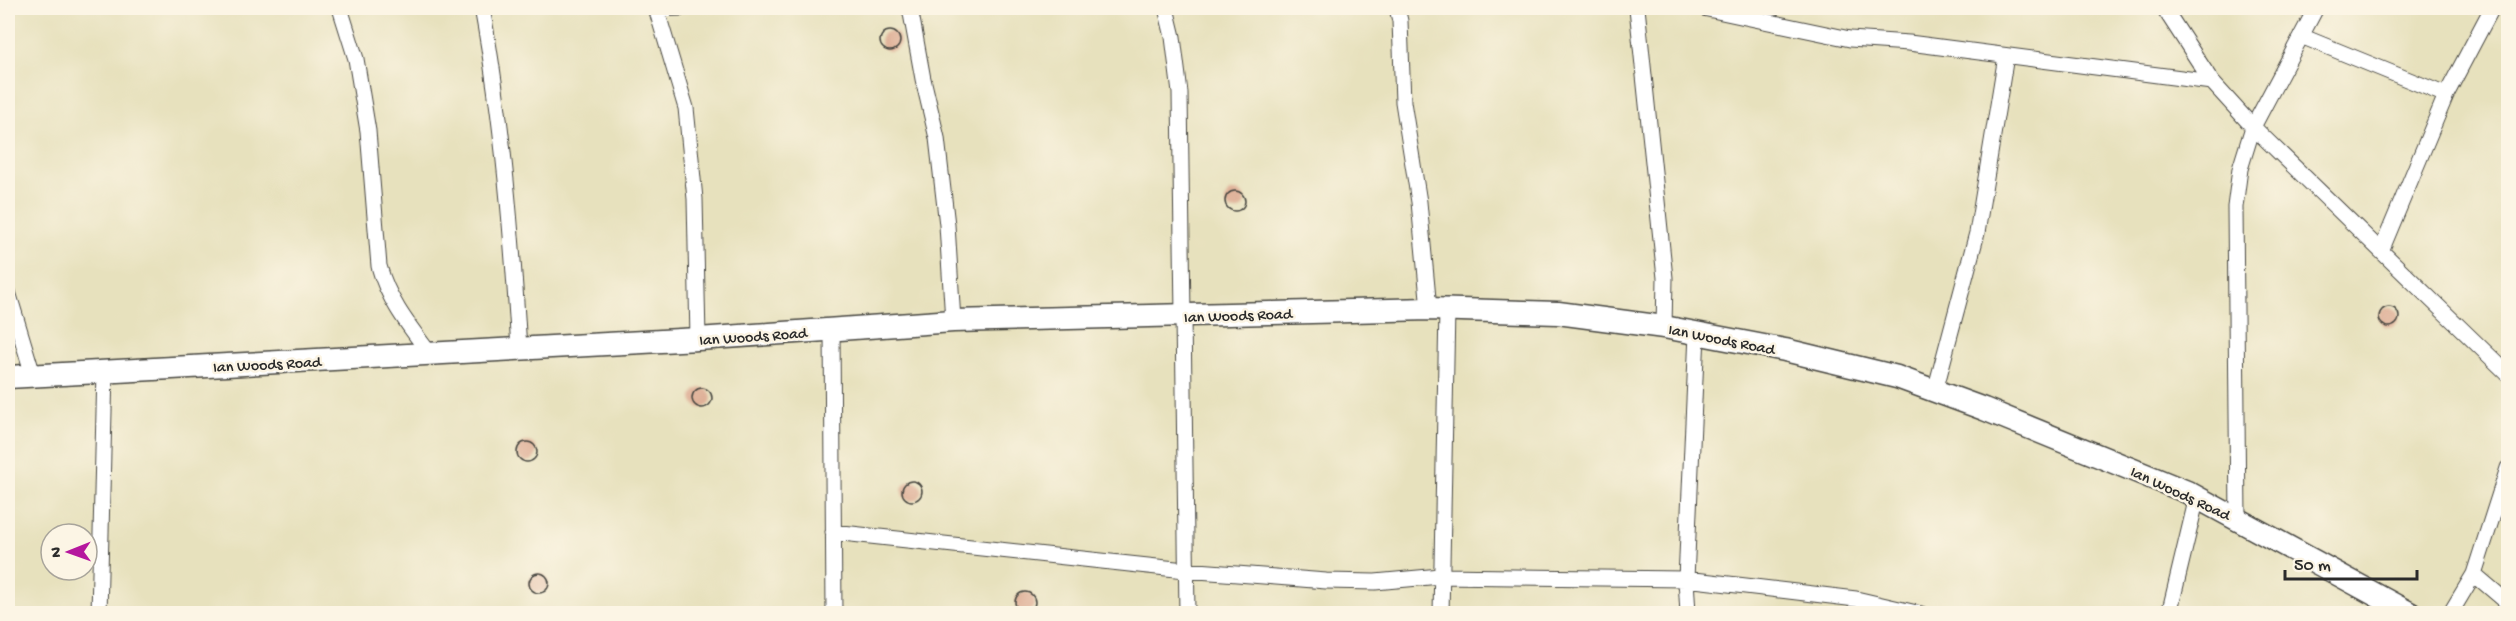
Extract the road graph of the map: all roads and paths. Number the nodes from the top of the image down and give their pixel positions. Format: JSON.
{"nodes":[{"id":1,"x":340,"y":8,"type":"edge"},
{"id":2,"x":482,"y":8,"type":"edge"},
{"id":3,"x":657,"y":8,"type":"edge"},
{"id":4,"x":681,"y":8,"type":"edge"},
{"id":5,"x":910,"y":8,"type":"edge"},
{"id":6,"x":1166,"y":8,"type":"edge"},
{"id":7,"x":1397,"y":8,"type":"edge"},
{"id":8,"x":1637,"y":8,"type":"edge"},
{"id":9,"x":1703,"y":8,"type":"edge"},
{"id":10,"x":2164,"y":8,"type":"edge"},
{"id":11,"x":2316,"y":8,"type":"edge"},
{"id":12,"x":2492,"y":8,"type":"edge"},
{"id":13,"x":2301,"y":36,"type":"junction"},
{"id":14,"x":2006,"y":56,"type":"junction"},
{"id":15,"x":2212,"y":82,"type":"junction"},
{"id":16,"x":2446,"y":95,"type":"junction"},
{"id":17,"x":2253,"y":127,"type":"junction"},
{"id":18,"x":2381,"y":251,"type":"junction"},
{"id":19,"x":8,"y":292,"type":"edge"},
{"id":20,"x":1438,"y":309,"type":"junction"},
{"id":21,"x":1183,"y":315,"type":"junction"},
{"id":22,"x":953,"y":321,"type":"junction"},
{"id":23,"x":1664,"y":327,"type":"junction"},
{"id":24,"x":832,"y":330,"type":"junction"},
{"id":25,"x":1697,"y":334,"type":"junction"},
{"id":26,"x":698,"y":339,"type":"junction"},
{"id":27,"x":519,"y":349,"type":"junction"},
{"id":28,"x":430,"y":354,"type":"junction"},
{"id":29,"x":105,"y":371,"type":"junction"},
{"id":30,"x":2508,"y":374,"type":"edge"},
{"id":31,"x":33,"y":375,"type":"junction"},
{"id":32,"x":8,"y":377,"type":"edge"},
{"id":33,"x":1935,"y":391,"type":"junction"},
{"id":34,"x":2508,"y":468,"type":"edge"},
{"id":35,"x":2197,"y":497,"type":"junction"},
{"id":36,"x":2238,"y":519,"type":"junction"},
{"id":37,"x":833,"y":532,"type":"junction"},
{"id":38,"x":1185,"y":570,"type":"junction"},
{"id":39,"x":2474,"y":574,"type":"junction"},
{"id":40,"x":1440,"y":576,"type":"junction"},
{"id":41,"x":1686,"y":579,"type":"junction"},
{"id":42,"x":2508,"y":603,"type":"edge"},
{"id":43,"x":99,"y":614,"type":"edge"},
{"id":44,"x":834,"y":614,"type":"edge"},
{"id":45,"x":1187,"y":614,"type":"edge"},
{"id":46,"x":1441,"y":614,"type":"edge"},
{"id":47,"x":1688,"y":614,"type":"edge"},
{"id":48,"x":1921,"y":614,"type":"edge"},
{"id":49,"x":2169,"y":614,"type":"edge"},
{"id":50,"x":2411,"y":614,"type":"edge"},
{"id":51,"x":2450,"y":614,"type":"edge"}],
"edges":[{"from":1,"to":28,"type":"street"},
{"from":2,"to":27,"type":"street"},
{"from":3,"to":4,"type":"street"},
{"from":3,"to":26,"type":"street"},
{"from":5,"to":22,"type":"street"},
{"from":6,"to":21,"type":"street"},
{"from":7,"to":20,"type":"street"},
{"from":8,"to":23,"type":"street"},
{"from":9,"to":14,"type":"street"},
{"from":10,"to":15,"type":"street"},
{"from":11,"to":13,"type":"street"},
{"from":12,"to":16,"type":"street"},
{"from":13,"to":16,"type":"street"},
{"from":13,"to":17,"type":"street"},
{"from":14,"to":15,"type":"street"},
{"from":14,"to":33,"type":"street"},
{"from":15,"to":17,"type":"street"},
{"from":16,"to":18,"type":"street"},
{"from":17,"to":18,"type":"street"},
{"from":17,"to":36,"type":"street"},
{"from":18,"to":30,"type":"street"},
{"from":19,"to":31,"type":"street"},
{"from":20,"to":21,"type":"street","name":"Ian Woods Road"},
{"from":20,"to":23,"type":"street","name":"Ian Woods Road"},
{"from":20,"to":40,"type":"street"},
{"from":21,"to":22,"type":"street","name":"Ian Woods Road"},
{"from":21,"to":38,"type":"street"},
{"from":22,"to":24,"type":"street","name":"Ian Woods Road"},
{"from":23,"to":25,"type":"street","name":"Ian Woods Road"},
{"from":24,"to":26,"type":"street","name":"Ian Woods Road"},
{"from":24,"to":37,"type":"street"},
{"from":25,"to":33,"type":"street","name":"Ian Woods Road"},
{"from":25,"to":41,"type":"street"},
{"from":26,"to":27,"type":"street","name":"Ian Woods Road"},
{"from":27,"to":28,"type":"street","name":"Ian Woods Road"},
{"from":28,"to":29,"type":"street","name":"Ian Woods Road"},
{"from":29,"to":31,"type":"street","name":"Ian Woods Road"},
{"from":29,"to":43,"type":"street"},
{"from":31,"to":32,"type":"street","name":"Ian Woods Road"},
{"from":33,"to":35,"type":"street","name":"Ian Woods Road"},
{"from":34,"to":39,"type":"street"},
{"from":35,"to":36,"type":"street","name":"Ian Woods Road"},
{"from":35,"to":49,"type":"street"},
{"from":36,"to":50,"type":"street","name":"Ian Woods Road"},
{"from":37,"to":38,"type":"street"},
{"from":37,"to":44,"type":"street"},
{"from":38,"to":40,"type":"street"},
{"from":38,"to":45,"type":"street"},
{"from":39,"to":42,"type":"street"},
{"from":39,"to":51,"type":"street"},
{"from":40,"to":41,"type":"street"},
{"from":40,"to":46,"type":"street"},
{"from":41,"to":47,"type":"street"},
{"from":41,"to":48,"type":"street"}]}
